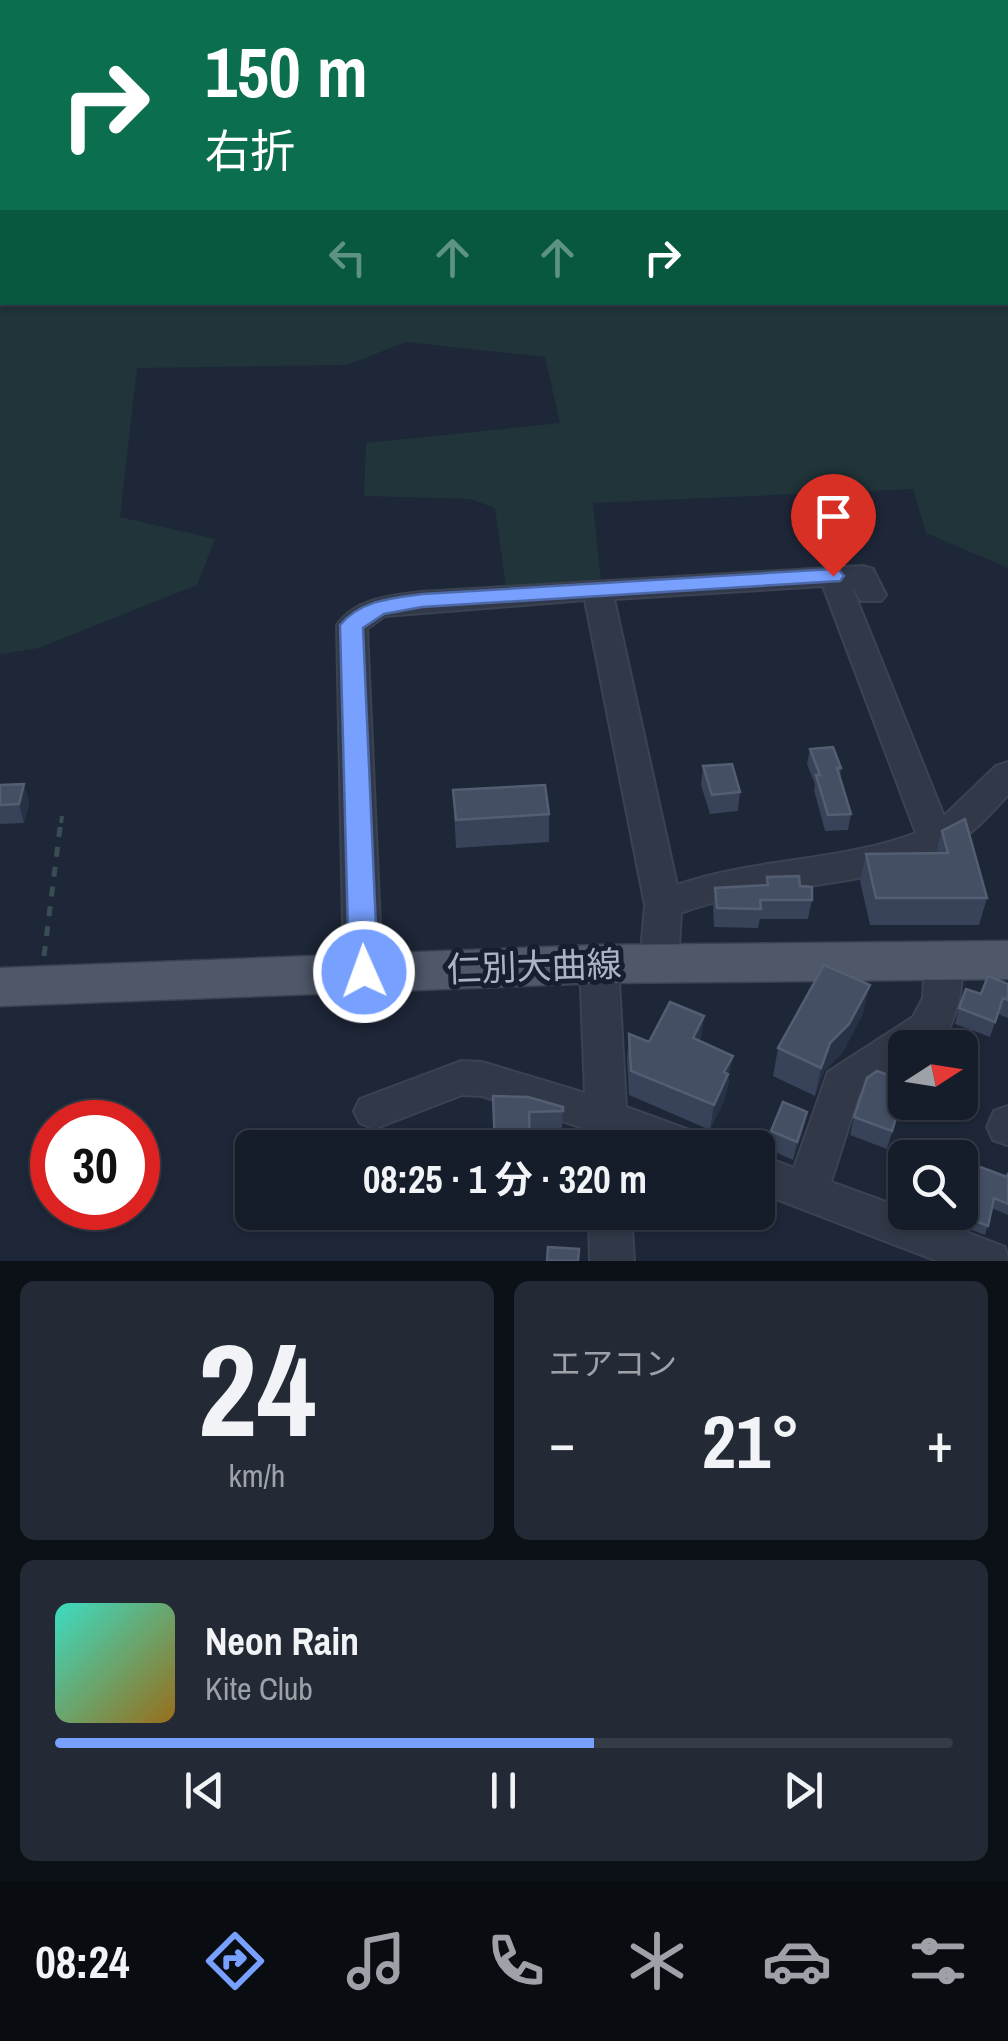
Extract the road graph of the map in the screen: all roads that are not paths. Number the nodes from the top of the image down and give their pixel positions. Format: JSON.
{"nodes":[{"id":1,"x":833,"y":576,"type":"junction"},
{"id":2,"x":597,"y":589,"type":"junction"},
{"id":3,"x":871,"y":595,"type":"dead end"},
{"id":4,"x":1008,"y":774,"type":"edge"},
{"id":5,"x":936,"y":839,"type":"junction"},
{"id":6,"x":663,"y":906,"type":"junction"},
{"id":7,"x":1008,"y":960,"type":"edge"},
{"id":8,"x":944,"y":961,"type":"junction"},
{"id":9,"x":600,"y":964,"type":"junction"},
{"id":10,"x":659,"y":964,"type":"junction"},
{"id":11,"x":364,"y":972,"type":"junction"},
{"id":12,"x":20,"y":986,"type":"edge"},
{"id":13,"x":374,"y":1111,"type":"dead end"},
{"id":14,"x":603,"y":1130,"type":"edge"},
{"id":15,"x":607,"y":1130,"type":"edge"},
{"id":16,"x":775,"y":1180,"type":"edge"},
{"id":17,"x":807,"y":1192,"type":"junction"},
{"id":18,"x":611,"y":1230,"type":"edge"},
{"id":19,"x":612,"y":1261,"type":"edge"},
{"id":20,"x":990,"y":1261,"type":"edge"}],
"edges":[{"from":1,"to":2,"type":"street"},
{"from":1,"to":3,"type":"street"},
{"from":1,"to":5,"type":"street"},
{"from":2,"to":6,"type":"street"},
{"from":2,"to":11,"type":"street"},
{"from":4,"to":5,"type":"street"},
{"from":5,"to":6,"type":"street"},
{"from":6,"to":10,"type":"street"},
{"from":7,"to":8,"type":"main road","name":"仁別大曲線"},
{"from":8,"to":10,"type":"main road","name":"仁別大曲線"},
{"from":8,"to":17,"type":"street"},
{"from":9,"to":10,"type":"main road","name":"仁別大曲線"},
{"from":9,"to":11,"type":"main road","name":"仁別大曲線"},
{"from":9,"to":15,"type":"street"},
{"from":11,"to":12,"type":"main road","name":"仁別大曲線"},
{"from":13,"to":14,"type":"street"},
{"from":16,"to":17,"type":"street"},
{"from":17,"to":20,"type":"street"},
{"from":18,"to":19,"type":"street"}]}
